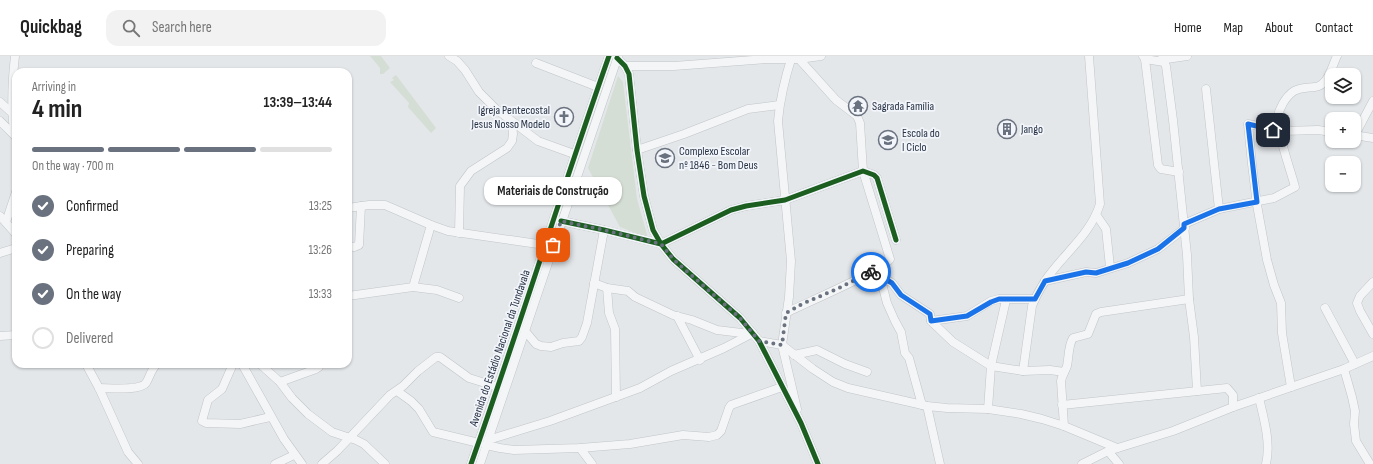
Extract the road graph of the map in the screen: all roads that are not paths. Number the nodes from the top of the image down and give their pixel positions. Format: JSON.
{"nodes":[{"id":1,"x":15,"y":56,"type":"edge"},
{"id":2,"x":449,"y":56,"type":"edge"},
{"id":3,"x":609,"y":56,"type":"edge"},
{"id":4,"x":821,"y":56,"type":"edge"},
{"id":5,"x":1089,"y":56,"type":"edge"},
{"id":6,"x":1187,"y":56,"type":"edge"},
{"id":7,"x":1337,"y":56,"type":"edge"},
{"id":8,"x":618,"y":57,"type":"edge"},
{"id":9,"x":766,"y":57,"type":"edge"},
{"id":10,"x":1144,"y":57,"type":"edge"},
{"id":11,"x":794,"y":58,"type":"edge"},
{"id":12,"x":1160,"y":60,"type":"junction"},
{"id":13,"x":536,"y":63,"type":"dead end"},
{"id":14,"x":625,"y":66,"type":"junction"},
{"id":15,"x":14,"y":68,"type":"edge"},
{"id":16,"x":12,"y":81,"type":"edge"},
{"id":17,"x":598,"y":87,"type":"junction"},
{"id":18,"x":1206,"y":89,"type":"dead end"},
{"id":19,"x":1373,"y":101,"type":"edge"},
{"id":20,"x":0,"y":102,"type":"edge"},
{"id":21,"x":780,"y":105,"type":"junction"},
{"id":22,"x":11,"y":112,"type":"junction"},
{"id":23,"x":12,"y":118,"type":"edge"},
{"id":24,"x":0,"y":121,"type":"edge"},
{"id":25,"x":512,"y":122,"type":"junction"},
{"id":26,"x":1361,"y":124,"type":"edge"},
{"id":27,"x":1279,"y":130,"type":"junction"},
{"id":28,"x":1325,"y":131,"type":"edge"},
{"id":29,"x":12,"y":132,"type":"edge"},
{"id":30,"x":525,"y":132,"type":"junction"},
{"id":31,"x":1361,"y":136,"type":"edge"},
{"id":32,"x":1373,"y":138,"type":"edge"},
{"id":33,"x":512,"y":140,"type":"junction"},
{"id":34,"x":637,"y":150,"type":"junction"},
{"id":35,"x":574,"y":154,"type":"junction"},
{"id":36,"x":863,"y":171,"type":"junction"},
{"id":37,"x":1179,"y":172,"type":"junction"},
{"id":38,"x":785,"y":200,"type":"junction"},
{"id":39,"x":1257,"y":202,"type":"junction"},
{"id":40,"x":12,"y":204,"type":"edge"},
{"id":41,"x":361,"y":206,"type":"junction"},
{"id":42,"x":352,"y":207,"type":"edge"},
{"id":43,"x":1219,"y":209,"type":"junction"},
{"id":44,"x":0,"y":216,"type":"edge"},
{"id":45,"x":1097,"y":216,"type":"junction"},
{"id":46,"x":561,"y":221,"type":"junction"},
{"id":47,"x":6,"y":222,"type":"junction"},
{"id":48,"x":431,"y":225,"type":"junction"},
{"id":49,"x":1184,"y":226,"type":"junction"},
{"id":50,"x":12,"y":229,"type":"edge"},
{"id":51,"x":604,"y":230,"type":"junction"},
{"id":52,"x":459,"y":233,"type":"junction"},
{"id":53,"x":896,"y":240,"type":"dead end"},
{"id":54,"x":661,"y":244,"type":"junction"},
{"id":55,"x":545,"y":245,"type":"junction"},
{"id":56,"x":352,"y":247,"type":"edge"},
{"id":57,"x":12,"y":249,"type":"edge"},
{"id":58,"x":0,"y":253,"type":"edge"},
{"id":59,"x":1110,"y":267,"type":"junction"},
{"id":60,"x":879,"y":273,"type":"junction"},
{"id":61,"x":1045,"y":281,"type":"junction"},
{"id":62,"x":1373,"y":282,"type":"edge"},
{"id":63,"x":594,"y":283,"type":"junction"},
{"id":64,"x":413,"y":287,"type":"junction"},
{"id":65,"x":607,"y":288,"type":"junction"},
{"id":66,"x":352,"y":295,"type":"edge"},
{"id":67,"x":459,"y":298,"type":"dead end"},
{"id":68,"x":1035,"y":299,"type":"junction"},
{"id":69,"x":1190,"y":299,"type":"junction"},
{"id":70,"x":1006,"y":300,"type":"junction"},
{"id":71,"x":1325,"y":308,"type":"dead end"},
{"id":72,"x":786,"y":313,"type":"junction"},
{"id":73,"x":676,"y":316,"type":"junction"},
{"id":74,"x":931,"y":321,"type":"junction"},
{"id":75,"x":525,"y":331,"type":"junction"},
{"id":76,"x":751,"y":334,"type":"junction"},
{"id":77,"x":1373,"y":334,"type":"edge"},
{"id":78,"x":12,"y":335,"type":"edge"},
{"id":79,"x":0,"y":336,"type":"edge"},
{"id":80,"x":759,"y":341,"type":"junction"},
{"id":81,"x":782,"y":345,"type":"junction"},
{"id":82,"x":794,"y":355,"type":"junction"},
{"id":83,"x":1373,"y":356,"type":"edge"},
{"id":84,"x":700,"y":360,"type":"junction"},
{"id":85,"x":1355,"y":364,"type":"junction"},
{"id":86,"x":991,"y":366,"type":"junction"},
{"id":87,"x":88,"y":368,"type":"edge"},
{"id":88,"x":154,"y":368,"type":"edge"},
{"id":89,"x":231,"y":368,"type":"edge"},
{"id":90,"x":244,"y":368,"type":"edge"},
{"id":91,"x":264,"y":368,"type":"edge"},
{"id":92,"x":318,"y":368,"type":"edge"},
{"id":93,"x":1344,"y":369,"type":"junction"},
{"id":94,"x":1023,"y":371,"type":"junction"},
{"id":95,"x":868,"y":372,"type":"dead end"},
{"id":96,"x":1064,"y":372,"type":"junction"},
{"id":97,"x":280,"y":382,"type":"junction"},
{"id":98,"x":498,"y":387,"type":"junction"},
{"id":99,"x":782,"y":387,"type":"junction"},
{"id":100,"x":1292,"y":387,"type":"junction"},
{"id":101,"x":99,"y":388,"type":"junction"},
{"id":102,"x":397,"y":391,"type":"junction"},
{"id":103,"x":1197,"y":391,"type":"junction"},
{"id":104,"x":616,"y":397,"type":"junction"},
{"id":105,"x":1259,"y":398,"type":"junction"},
{"id":106,"x":925,"y":405,"type":"junction"},
{"id":107,"x":1062,"y":405,"type":"junction"},
{"id":108,"x":1233,"y":407,"type":"junction"},
{"id":109,"x":988,"y":409,"type":"junction"},
{"id":110,"x":270,"y":417,"type":"junction"},
{"id":111,"x":801,"y":423,"type":"junction"},
{"id":112,"x":1064,"y":426,"type":"junction"},
{"id":113,"x":350,"y":438,"type":"junction"},
{"id":114,"x":484,"y":442,"type":"junction"},
{"id":115,"x":580,"y":448,"type":"junction"},
{"id":116,"x":1118,"y":448,"type":"junction"},
{"id":117,"x":1108,"y":451,"type":"junction"},
{"id":118,"x":294,"y":455,"type":"junction"},
{"id":119,"x":138,"y":464,"type":"edge"},
{"id":120,"x":275,"y":464,"type":"edge"},
{"id":121,"x":302,"y":464,"type":"edge"},
{"id":122,"x":322,"y":464,"type":"edge"},
{"id":123,"x":386,"y":464,"type":"edge"},
{"id":124,"x":471,"y":464,"type":"edge"},
{"id":125,"x":480,"y":464,"type":"edge"},
{"id":126,"x":592,"y":464,"type":"edge"},
{"id":127,"x":818,"y":464,"type":"edge"},
{"id":128,"x":940,"y":464,"type":"edge"},
{"id":129,"x":1082,"y":464,"type":"edge"},
{"id":130,"x":1119,"y":464,"type":"edge"},
{"id":131,"x":1266,"y":464,"type":"edge"},
{"id":132,"x":1370,"y":464,"type":"edge"}],
"edges":[{"from":1,"to":15,"type":"street"},
{"from":2,"to":25,"type":"street"},
{"from":3,"to":17,"type":"street","name":"Avenida do Estádio Nacional da Tundavala"},
{"from":4,"to":11,"type":"street"},
{"from":5,"to":45,"type":"street"},
{"from":6,"to":12,"type":"street"},
{"from":7,"to":27,"type":"street"},
{"from":8,"to":14,"type":"street"},
{"from":8,"to":46,"type":"street","name":"Avenida do Estádio Nacional da Tundavala"},
{"from":9,"to":11,"type":"street"},
{"from":9,"to":14,"type":"street"},
{"from":10,"to":12,"type":"street"},
{"from":10,"to":37,"type":"street"},
{"from":11,"to":21,"type":"street"},
{"from":11,"to":36,"type":"street"},
{"from":12,"to":37,"type":"street"},
{"from":13,"to":17,"type":"street"},
{"from":14,"to":34,"type":"street"},
{"from":16,"to":22,"type":"street"},
{"from":17,"to":35,"type":"street","name":"Avenida do Estádio Nacional da Tundavala"},
{"from":18,"to":43,"type":"street"},
{"from":19,"to":26,"type":"street"},
{"from":20,"to":22,"type":"street"},
{"from":21,"to":34,"type":"street"},
{"from":21,"to":38,"type":"street"},
{"from":22,"to":23,"type":"street"},
{"from":24,"to":29,"type":"street"},
{"from":25,"to":30,"type":"street"},
{"from":25,"to":33,"type":"street"},
{"from":27,"to":28,"type":"street"},
{"from":27,"to":39,"type":"street"},
{"from":27,"to":39,"type":"street"},
{"from":30,"to":33,"type":"street"},
{"from":30,"to":35,"type":"street"},
{"from":31,"to":32,"type":"street"},
{"from":33,"to":52,"type":"street"},
{"from":34,"to":54,"type":"street"},
{"from":35,"to":55,"type":"street","name":"Avenida do Estádio Nacional da Tundavala"},
{"from":36,"to":38,"type":"street"},
{"from":36,"to":53,"type":"street"},
{"from":36,"to":60,"type":"street"},
{"from":37,"to":49,"type":"street"},
{"from":38,"to":54,"type":"street"},
{"from":38,"to":72,"type":"street"},
{"from":39,"to":43,"type":"street"},
{"from":39,"to":100,"type":"street"},
{"from":40,"to":47,"type":"street"},
{"from":41,"to":42,"type":"street"},
{"from":41,"to":48,"type":"street"},
{"from":41,"to":56,"type":"street"},
{"from":43,"to":49,"type":"street"},
{"from":44,"to":47,"type":"street"},
{"from":45,"to":59,"type":"street"},
{"from":45,"to":61,"type":"street"},
{"from":46,"to":51,"type":"street"},
{"from":46,"to":75,"type":"street","name":"Avenida do Estádio Nacional da Tundavala"},
{"from":47,"to":50,"type":"street"},
{"from":48,"to":52,"type":"street"},
{"from":48,"to":64,"type":"street"},
{"from":49,"to":59,"type":"street"},
{"from":49,"to":69,"type":"street"},
{"from":51,"to":54,"type":"street"},
{"from":51,"to":63,"type":"street"},
{"from":52,"to":55,"type":"street"},
{"from":54,"to":76,"type":"street"},
{"from":55,"to":98,"type":"street","name":"Avenida do Estádio Nacional da Tundavala"},
{"from":57,"to":58,"type":"street"},
{"from":59,"to":61,"type":"street"},
{"from":60,"to":72,"type":"street"},
{"from":60,"to":74,"type":"street"},
{"from":60,"to":106,"type":"street"},
{"from":61,"to":68,"type":"street"},
{"from":62,"to":77,"type":"street"},
{"from":63,"to":65,"type":"street"},
{"from":63,"to":75,"type":"street"},
{"from":64,"to":66,"type":"street"},
{"from":64,"to":67,"type":"street"},
{"from":65,"to":73,"type":"street"},
{"from":65,"to":104,"type":"street"},
{"from":68,"to":70,"type":"street"},
{"from":68,"to":94,"type":"street"},
{"from":69,"to":96,"type":"street"},
{"from":69,"to":103,"type":"street"},
{"from":70,"to":74,"type":"street"},
{"from":70,"to":86,"type":"street"},
{"from":71,"to":85,"type":"street"},
{"from":72,"to":81,"type":"street"},
{"from":73,"to":76,"type":"street"},
{"from":73,"to":84,"type":"street"},
{"from":74,"to":86,"type":"street"},
{"from":75,"to":114,"type":"street","name":"Avenida do Estádio Nacional da Tundavala"},
{"from":76,"to":80,"type":"street"},
{"from":76,"to":84,"type":"street"},
{"from":78,"to":79,"type":"street"},
{"from":80,"to":81,"type":"street"},
{"from":80,"to":99,"type":"street"},
{"from":81,"to":82,"type":"street"},
{"from":81,"to":111,"type":"street"},
{"from":82,"to":95,"type":"street"},
{"from":82,"to":106,"type":"street"},
{"from":83,"to":85,"type":"street"},
{"from":84,"to":104,"type":"street"},
{"from":85,"to":93,"type":"street"},
{"from":86,"to":94,"type":"street"},
{"from":86,"to":109,"type":"street"},
{"from":87,"to":101,"type":"street"},
{"from":88,"to":101,"type":"street"},
{"from":89,"to":110,"type":"street"},
{"from":90,"to":110,"type":"street"},
{"from":91,"to":97,"type":"street"},
{"from":92,"to":97,"type":"street"},
{"from":93,"to":100,"type":"street"},
{"from":93,"to":132,"type":"street"},
{"from":94,"to":96,"type":"street"},
{"from":96,"to":107,"type":"street"},
{"from":97,"to":113,"type":"street"},
{"from":98,"to":102,"type":"street"},
{"from":98,"to":114,"type":"street","name":"Avenida do Estádio Nacional da Tundavala"},
{"from":99,"to":111,"type":"street"},
{"from":99,"to":115,"type":"street"},
{"from":100,"to":105,"type":"street"},
{"from":101,"to":119,"type":"street"},
{"from":102,"to":113,"type":"street"},
{"from":102,"to":114,"type":"street"},
{"from":103,"to":107,"type":"street"},
{"from":103,"to":108,"type":"street"},
{"from":104,"to":114,"type":"street"},
{"from":105,"to":108,"type":"street"},
{"from":105,"to":131,"type":"street"},
{"from":106,"to":109,"type":"street"},
{"from":106,"to":128,"type":"street"},
{"from":107,"to":112,"type":"street"},
{"from":108,"to":116,"type":"street"},
{"from":109,"to":112,"type":"street"},
{"from":110,"to":118,"type":"street"},
{"from":111,"to":127,"type":"street"},
{"from":112,"to":116,"type":"street"},
{"from":113,"to":122,"type":"street"},
{"from":113,"to":123,"type":"street"},
{"from":114,"to":115,"type":"street"},
{"from":114,"to":124,"type":"street","name":"Avenida do Estádio Nacional da Tundavala"},
{"from":114,"to":125,"type":"street","name":"Avenida do Estádio Nacional da Tundavala"},
{"from":115,"to":126,"type":"street"},
{"from":116,"to":117,"type":"street"},
{"from":117,"to":129,"type":"street"},
{"from":117,"to":130,"type":"street"},
{"from":118,"to":120,"type":"street"},
{"from":118,"to":121,"type":"street"}]}
